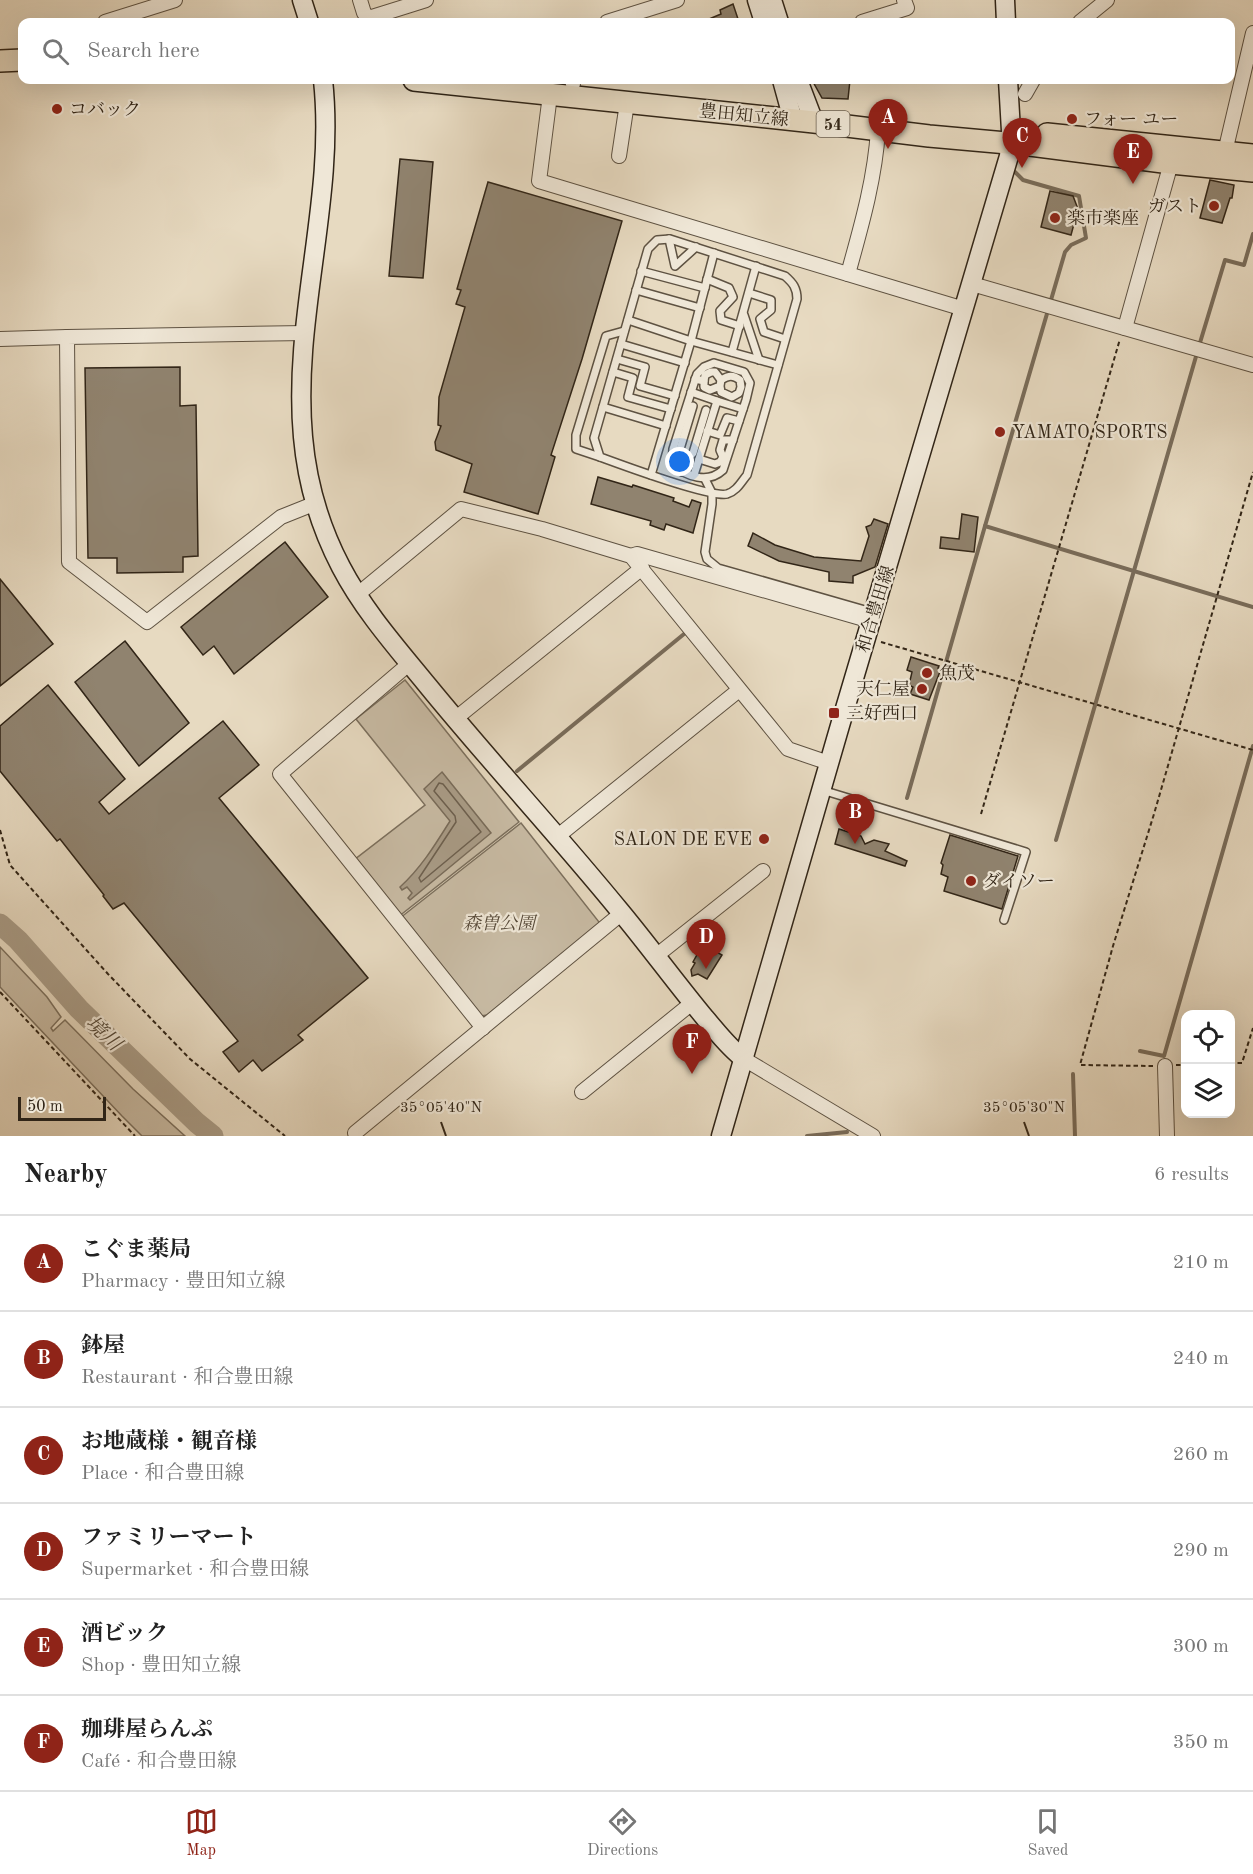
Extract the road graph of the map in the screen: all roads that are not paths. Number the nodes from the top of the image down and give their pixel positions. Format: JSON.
{"nodes":[{"id":1,"x":302,"y":0,"type":"edge"},
{"id":2,"x":360,"y":0,"type":"edge"},
{"id":3,"x":426,"y":0,"type":"edge"},
{"id":4,"x":677,"y":0,"type":"edge"},
{"id":5,"x":757,"y":0,"type":"edge"},
{"id":6,"x":772,"y":0,"type":"edge"},
{"id":7,"x":904,"y":0,"type":"edge"},
{"id":8,"x":1005,"y":0,"type":"edge"},
{"id":9,"x":1107,"y":0,"type":"edge"},
{"id":10,"x":168,"y":1,"type":"edge"},
{"id":11,"x":1095,"y":5,"type":"edge"},
{"id":12,"x":117,"y":18,"type":"edge"},
{"id":13,"x":308,"y":18,"type":"edge"},
{"id":14,"x":620,"y":18,"type":"edge"},
{"id":15,"x":763,"y":18,"type":"edge"},
{"id":16,"x":778,"y":18,"type":"edge"},
{"id":17,"x":875,"y":18,"type":"edge"},
{"id":18,"x":1006,"y":18,"type":"edge"},
{"id":19,"x":1084,"y":18,"type":"edge"},
{"id":20,"x":1253,"y":33,"type":"edge"},
{"id":21,"x":18,"y":60,"type":"edge"},
{"id":22,"x":0,"y":61,"type":"edge"},
{"id":23,"x":0,"y":74,"type":"edge"},
{"id":24,"x":18,"y":74,"type":"edge"},
{"id":25,"x":323,"y":84,"type":"edge"},
{"id":26,"x":450,"y":84,"type":"edge"},
{"id":27,"x":586,"y":84,"type":"edge"},
{"id":28,"x":784,"y":84,"type":"edge"},
{"id":29,"x":798,"y":84,"type":"edge"},
{"id":30,"x":1008,"y":84,"type":"edge"},
{"id":31,"x":1031,"y":84,"type":"edge"},
{"id":32,"x":1025,"y":94,"type":"dead end"},
{"id":33,"x":550,"y":95,"type":"junction"},
{"id":34,"x":627,"y":103,"type":"junction"},
{"id":35,"x":801,"y":114,"type":"junction"},
{"id":36,"x":878,"y":130,"type":"junction"},
{"id":37,"x":1010,"y":137,"type":"junction"},
{"id":38,"x":1225,"y":152,"type":"junction"},
{"id":39,"x":1253,"y":155,"type":"edge"},
{"id":40,"x":619,"y":156,"type":"dead end"},
{"id":41,"x":1171,"y":163,"type":"junction"},
{"id":42,"x":1253,"y":171,"type":"edge"},
{"id":43,"x":669,"y":239,"type":"junction"},
{"id":44,"x":696,"y":247,"type":"junction"},
{"id":45,"x":714,"y":253,"type":"junction"},
{"id":46,"x":756,"y":266,"type":"junction"},
{"id":47,"x":641,"y":271,"type":"junction"},
{"id":48,"x":848,"y":274,"type":"junction"},
{"id":49,"x":707,"y":279,"type":"junction"},
{"id":50,"x":972,"y":284,"type":"junction"},
{"id":51,"x":705,"y":288,"type":"junction"},
{"id":52,"x":636,"y":290,"type":"junction"},
{"id":53,"x":749,"y":293,"type":"junction"},
{"id":54,"x":700,"y":308,"type":"junction"},
{"id":55,"x":964,"y":309,"type":"junction"},
{"id":56,"x":744,"y":315,"type":"junction"},
{"id":57,"x":628,"y":320,"type":"junction"},
{"id":58,"x":740,"y":326,"type":"junction"},
{"id":59,"x":1124,"y":328,"type":"junction"},
{"id":60,"x":624,"y":331,"type":"junction"},
{"id":61,"x":306,"y":333,"type":"junction"},
{"id":62,"x":67,"y":337,"type":"junction"},
{"id":63,"x":0,"y":339,"type":"edge"},
{"id":64,"x":785,"y":339,"type":"junction"},
{"id":65,"x":691,"y":341,"type":"junction"},
{"id":66,"x":621,"y":344,"type":"junction"},
{"id":67,"x":732,"y":352,"type":"junction"},
{"id":68,"x":617,"y":359,"type":"junction"},
{"id":69,"x":759,"y":360,"type":"junction"},
{"id":70,"x":685,"y":363,"type":"junction"},
{"id":71,"x":777,"y":365,"type":"junction"},
{"id":72,"x":1253,"y":365,"type":"edge"},
{"id":73,"x":613,"y":372,"type":"junction"},
{"id":74,"x":735,"y":372,"type":"junction"},
{"id":75,"x":695,"y":379,"type":"junction"},
{"id":76,"x":704,"y":381,"type":"junction"},
{"id":77,"x":720,"y":383,"type":"junction"},
{"id":78,"x":691,"y":392,"type":"junction"},
{"id":79,"x":675,"y":396,"type":"junction"},
{"id":80,"x":717,"y":400,"type":"junction"},
{"id":81,"x":690,"y":405,"type":"junction"},
{"id":82,"x":603,"y":407,"type":"junction"},
{"id":83,"x":671,"y":409,"type":"junction"},
{"id":84,"x":743,"y":409,"type":"junction"},
{"id":85,"x":709,"y":411,"type":"junction"},
{"id":86,"x":739,"y":421,"type":"junction"},
{"id":87,"x":666,"y":426,"type":"junction"},
{"id":88,"x":707,"y":431,"type":"junction"},
{"id":89,"x":733,"y":440,"type":"junction"},
{"id":90,"x":600,"y":457,"type":"junction"},
{"id":91,"x":699,"y":459,"type":"junction"},
{"id":92,"x":684,"y":462,"type":"junction"},
{"id":93,"x":682,"y":472,"type":"junction"},
{"id":94,"x":694,"y":475,"type":"junction"},
{"id":95,"x":651,"y":476,"type":"junction"},
{"id":96,"x":705,"y":478,"type":"junction"},
{"id":97,"x":712,"y":493,"type":"junction"},
{"id":98,"x":315,"y":503,"type":"junction"},
{"id":99,"x":631,"y":556,"type":"junction"},
{"id":100,"x":642,"y":568,"type":"junction"},
{"id":101,"x":357,"y":595,"type":"junction"},
{"id":102,"x":870,"y":624,"type":"junction"},
{"id":103,"x":410,"y":663,"type":"junction"},
{"id":104,"x":739,"y":690,"type":"junction"},
{"id":105,"x":455,"y":719,"type":"junction"},
{"id":106,"x":829,"y":763,"type":"junction"},
{"id":107,"x":822,"y":790,"type":"junction"},
{"id":108,"x":558,"y":836,"type":"junction"},
{"id":109,"x":763,"y":871,"type":"dead end"},
{"id":110,"x":622,"y":913,"type":"junction"},
{"id":111,"x":1004,"y":920,"type":"dead end"},
{"id":112,"x":656,"y":956,"type":"junction"},
{"id":113,"x":692,"y":1003,"type":"junction"},
{"id":114,"x":483,"y":1028,"type":"junction"},
{"id":115,"x":744,"y":1059,"type":"junction"},
{"id":116,"x":1166,"y":1066,"type":"road end"},
{"id":117,"x":582,"y":1092,"type":"dead end"},
{"id":118,"x":355,"y":1133,"type":"dead end"},
{"id":119,"x":721,"y":1136,"type":"edge"},
{"id":120,"x":873,"y":1136,"type":"edge"},
{"id":121,"x":1167,"y":1136,"type":"edge"}],
"edges":[{"from":1,"to":13,"type":"street"},
{"from":2,"to":3,"type":"street"},
{"from":4,"to":14,"type":"street"},
{"from":5,"to":15,"type":"street"},
{"from":6,"to":16,"type":"street"},
{"from":7,"to":17,"type":"street"},
{"from":8,"to":18,"type":"street"},
{"from":9,"to":11,"type":"street"},
{"from":10,"to":12,"type":"street"},
{"from":11,"to":19,"type":"street"},
{"from":20,"to":38,"type":"street"},
{"from":21,"to":22,"type":"main road"},
{"from":23,"to":24,"type":"main road"},
{"from":25,"to":61,"type":"street"},
{"from":26,"to":33,"type":"main road","name":"豊田知立線","number":"54"},
{"from":27,"to":35,"type":"main road","name":"豊田知立線","number":"54"},
{"from":28,"to":35,"type":"street"},
{"from":29,"to":35,"type":"street"},
{"from":30,"to":37,"type":"street","name":"和合豊田線"},
{"from":31,"to":32,"type":"street"},
{"from":33,"to":34,"type":"main road","name":"豊田知立線","number":"54"},
{"from":33,"to":48,"type":"street"},
{"from":34,"to":35,"type":"main road","name":"豊田知立線","number":"54"},
{"from":34,"to":40,"type":"street"},
{"from":35,"to":36,"type":"main road","name":"豊田知立線","number":"54"},
{"from":35,"to":37,"type":"main road","name":"豊田知立線","number":"54"},
{"from":36,"to":37,"type":"main road","name":"豊田知立線","number":"54"},
{"from":36,"to":48,"type":"street"},
{"from":37,"to":38,"type":"main road","name":"豊田知立線","number":"54"},
{"from":37,"to":41,"type":"main road","name":"豊田知立線","number":"54"},
{"from":37,"to":50,"type":"street","name":"和合豊田線"},
{"from":38,"to":39,"type":"main road","name":"豊田知立線","number":"54"},
{"from":41,"to":42,"type":"main road","name":"豊田知立線","number":"54"},
{"from":41,"to":59,"type":"street"},
{"from":43,"to":44,"type":"lane"},
{"from":43,"to":44,"type":"lane"},
{"from":43,"to":47,"type":"lane"},
{"from":44,"to":45,"type":"lane"},
{"from":45,"to":46,"type":"lane"},
{"from":45,"to":49,"type":"lane"},
{"from":46,"to":53,"type":"lane"},
{"from":46,"to":64,"type":"lane"},
{"from":47,"to":51,"type":"lane"},
{"from":47,"to":52,"type":"lane"},
{"from":48,"to":55,"type":"street"},
{"from":49,"to":51,"type":"lane"},
{"from":49,"to":58,"type":"lane"},
{"from":50,"to":55,"type":"street","name":"和合豊田線"},
{"from":50,"to":59,"type":"street"},
{"from":51,"to":54,"type":"lane"},
{"from":52,"to":54,"type":"lane"},
{"from":52,"to":57,"type":"lane"},
{"from":53,"to":56,"type":"lane"},
{"from":53,"to":64,"type":"lane"},
{"from":54,"to":65,"type":"lane"},
{"from":55,"to":102,"type":"street","name":"和合豊田線"},
{"from":56,"to":58,"type":"lane"},
{"from":56,"to":69,"type":"lane"},
{"from":57,"to":60,"type":"lane"},
{"from":57,"to":65,"type":"lane"},
{"from":58,"to":67,"type":"lane"},
{"from":59,"to":72,"type":"street"},
{"from":60,"to":66,"type":"lane"},
{"from":60,"to":90,"type":"lane"},
{"from":61,"to":62,"type":"street"},
{"from":61,"to":98,"type":"street"},
{"from":62,"to":63,"type":"street"},
{"from":62,"to":98,"type":"street"},
{"from":64,"to":71,"type":"lane"},
{"from":65,"to":67,"type":"lane"},
{"from":65,"to":70,"type":"lane"},
{"from":66,"to":68,"type":"lane"},
{"from":66,"to":70,"type":"lane"},
{"from":67,"to":69,"type":"lane"},
{"from":68,"to":73,"type":"lane"},
{"from":68,"to":79,"type":"lane"},
{"from":69,"to":71,"type":"lane"},
{"from":70,"to":79,"type":"lane"},
{"from":71,"to":97,"type":"lane"},
{"from":73,"to":82,"type":"lane"},
{"from":73,"to":83,"type":"lane"},
{"from":74,"to":75,"type":"lane"},
{"from":74,"to":77,"type":"lane"},
{"from":74,"to":77,"type":"lane"},
{"from":74,"to":84,"type":"lane"},
{"from":75,"to":76,"type":"lane"},
{"from":75,"to":78,"type":"lane"},
{"from":76,"to":77,"type":"lane"},
{"from":76,"to":77,"type":"lane"},
{"from":78,"to":80,"type":"lane"},
{"from":78,"to":81,"type":"lane"},
{"from":79,"to":83,"type":"lane"},
{"from":80,"to":84,"type":"lane"},
{"from":80,"to":85,"type":"lane"},
{"from":81,"to":85,"type":"lane"},
{"from":81,"to":92,"type":"lane"},
{"from":81,"to":93,"type":"lane"},
{"from":82,"to":87,"type":"lane"},
{"from":82,"to":90,"type":"lane"},
{"from":83,"to":87,"type":"lane"},
{"from":84,"to":86,"type":"lane"},
{"from":85,"to":88,"type":"lane"},
{"from":85,"to":92,"type":"lane"},
{"from":86,"to":88,"type":"lane"},
{"from":86,"to":89,"type":"lane"},
{"from":87,"to":95,"type":"lane"},
{"from":88,"to":91,"type":"lane"},
{"from":89,"to":91,"type":"lane"},
{"from":89,"to":96,"type":"lane"},
{"from":90,"to":95,"type":"lane"},
{"from":91,"to":94,"type":"lane"},
{"from":92,"to":93,"type":"lane"},
{"from":93,"to":94,"type":"lane"},
{"from":94,"to":96,"type":"lane"},
{"from":95,"to":97,"type":"lane"},
{"from":96,"to":97,"type":"lane"},
{"from":97,"to":102,"type":"lane"},
{"from":98,"to":101,"type":"street"},
{"from":99,"to":100,"type":"street"},
{"from":99,"to":101,"type":"street"},
{"from":99,"to":102,"type":"street"},
{"from":100,"to":104,"type":"street"},
{"from":100,"to":105,"type":"street"},
{"from":101,"to":103,"type":"street"},
{"from":102,"to":106,"type":"street","name":"和合豊田線"},
{"from":103,"to":105,"type":"street"},
{"from":103,"to":114,"type":"street"},
{"from":104,"to":106,"type":"street"},
{"from":104,"to":108,"type":"street"},
{"from":105,"to":108,"type":"street"},
{"from":106,"to":107,"type":"street","name":"和合豊田線"},
{"from":107,"to":111,"type":"lane"},
{"from":107,"to":115,"type":"street","name":"和合豊田線"},
{"from":108,"to":110,"type":"street"},
{"from":109,"to":112,"type":"street"},
{"from":110,"to":112,"type":"street"},
{"from":110,"to":114,"type":"street"},
{"from":112,"to":113,"type":"street"},
{"from":113,"to":115,"type":"street"},
{"from":113,"to":117,"type":"street"},
{"from":114,"to":118,"type":"street"},
{"from":115,"to":119,"type":"street","name":"和合豊田線"},
{"from":115,"to":120,"type":"street"},
{"from":116,"to":121,"type":"street"}]}
